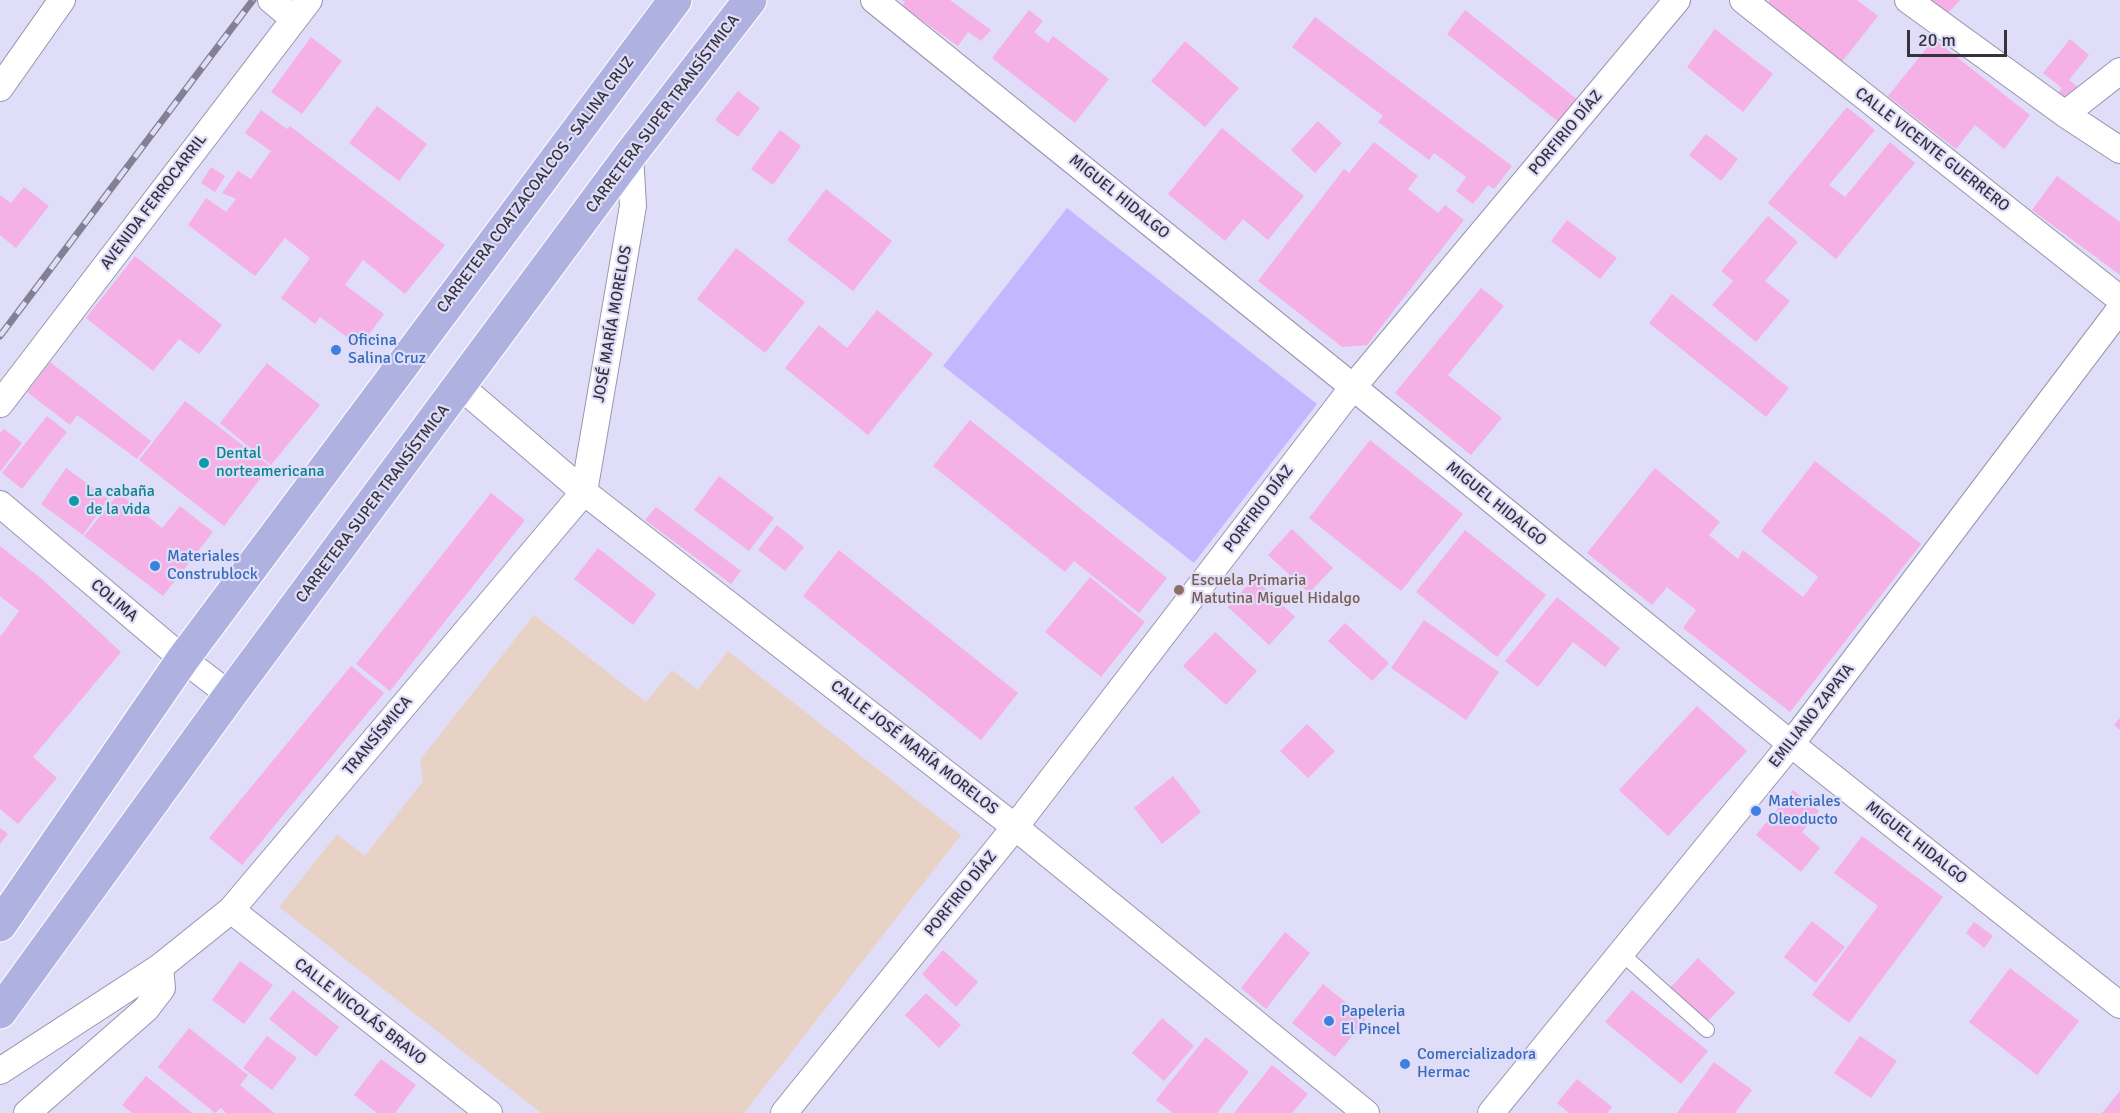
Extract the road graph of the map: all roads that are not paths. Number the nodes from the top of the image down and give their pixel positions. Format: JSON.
{"nodes":[{"id":1,"x":62,"y":0,"type":"edge"},
{"id":2,"x":271,"y":0,"type":"edge"},
{"id":3,"x":675,"y":0,"type":"edge"},
{"id":4,"x":750,"y":0,"type":"edge"},
{"id":5,"x":874,"y":0,"type":"edge"},
{"id":6,"x":1677,"y":0,"type":"edge"},
{"id":7,"x":1743,"y":0,"type":"edge"},
{"id":8,"x":1908,"y":0,"type":"edge"},
{"id":9,"x":301,"y":9,"type":"edge"},
{"id":10,"x":2120,"y":71,"type":"edge"},
{"id":11,"x":0,"y":88,"type":"edge"},
{"id":12,"x":2065,"y":114,"type":"junction"},
{"id":13,"x":2120,"y":150,"type":"edge"},
{"id":14,"x":630,"y":155,"type":"junction"},
{"id":15,"x":2120,"y":299,"type":"edge"},
{"id":16,"x":2120,"y":309,"type":"edge"},
{"id":17,"x":460,"y":386,"type":"junction"},
{"id":18,"x":1353,"y":387,"type":"junction"},
{"id":19,"x":0,"y":404,"type":"edge"},
{"id":20,"x":584,"y":492,"type":"junction"},
{"id":21,"x":0,"y":504,"type":"edge"},
{"id":22,"x":183,"y":659,"type":"junction"},
{"id":23,"x":230,"y":695,"type":"junction"},
{"id":24,"x":1791,"y":744,"type":"junction"},
{"id":25,"x":1016,"y":827,"type":"junction"},
{"id":26,"x":231,"y":910,"type":"junction"},
{"id":27,"x":0,"y":925,"type":"edge"},
{"id":28,"x":1621,"y":953,"type":"junction"},
{"id":29,"x":160,"y":968,"type":"junction"},
{"id":30,"x":2120,"y":1005,"type":"edge"},
{"id":31,"x":0,"y":1012,"type":"edge"},
{"id":32,"x":1707,"y":1030,"type":"dead end"},
{"id":33,"x":0,"y":1071,"type":"edge"},
{"id":34,"x":27,"y":1113,"type":"edge"},
{"id":35,"x":489,"y":1113,"type":"edge"},
{"id":36,"x":784,"y":1113,"type":"edge"},
{"id":37,"x":1366,"y":1113,"type":"edge"},
{"id":38,"x":1491,"y":1113,"type":"edge"}],
"edges":[{"from":1,"to":11,"type":"street"},
{"from":2,"to":9,"type":"street"},
{"from":3,"to":22,"type":"main road","name":"CARRETERA COATZACOALCOS - SALINA CRUZ"},
{"from":4,"to":14,"type":"main road","name":"CARRETERA SUPER TRANSÍSTMICA"},
{"from":5,"to":18,"type":"street","name":"MIGUEL HIDALGO"},
{"from":6,"to":18,"type":"street","name":"PORFIRIO DÍAZ"},
{"from":7,"to":15,"type":"street","name":"CALLE VICENTE GUERRERO"},
{"from":8,"to":12,"type":"street"},
{"from":9,"to":19,"type":"street","name":"AVENIDA FERROCARRIL"},
{"from":10,"to":12,"type":"street"},
{"from":12,"to":13,"type":"street"},
{"from":14,"to":17,"type":"main road","name":"CARRETERA SUPER TRANSÍSTMICA"},
{"from":14,"to":20,"type":"street","name":"JOSÉ MARÍA MORELOS"},
{"from":16,"to":24,"type":"street","name":"EMILIANO ZAPATA"},
{"from":17,"to":20,"type":"street","name":"CALLE JOSÉ MARÍA MORELOS"},
{"from":17,"to":23,"type":"main road","name":"CARRETERA SUPER TRANSÍSTMICA"},
{"from":18,"to":24,"type":"street","name":"MIGUEL HIDALGO"},
{"from":18,"to":25,"type":"street","name":"PORFIRIO DÍAZ"},
{"from":20,"to":25,"type":"street","name":"CALLE JOSÉ MARÍA MORELOS"},
{"from":20,"to":26,"type":"street","name":"TRANSÍSMICA"},
{"from":21,"to":22,"type":"street","name":"COLIMA"},
{"from":22,"to":23,"type":"street","name":"COLIMA"},
{"from":22,"to":27,"type":"main road"},
{"from":23,"to":31,"type":"main road","name":"CARRETERA SUPER TRANSÍSTMICA"},
{"from":24,"to":28,"type":"street","name":"EMILIANO ZAPATA"},
{"from":24,"to":30,"type":"street","name":"MIGUEL HIDALGO"},
{"from":25,"to":36,"type":"street","name":"PORFIRIO DÍAZ"},
{"from":25,"to":37,"type":"street","name":"CALLE JOSÉ MARÍA MORELOS"},
{"from":26,"to":29,"type":"street","name":"TRANSÍSMICA"},
{"from":26,"to":35,"type":"street","name":"CALLE NICOLÁS BRAVO"},
{"from":28,"to":32,"type":"lane"},
{"from":28,"to":38,"type":"street","name":"EMILIANO ZAPATA"},
{"from":29,"to":33,"type":"street","name":"TRANSÍSMICA"},
{"from":29,"to":34,"type":"street"}]}
